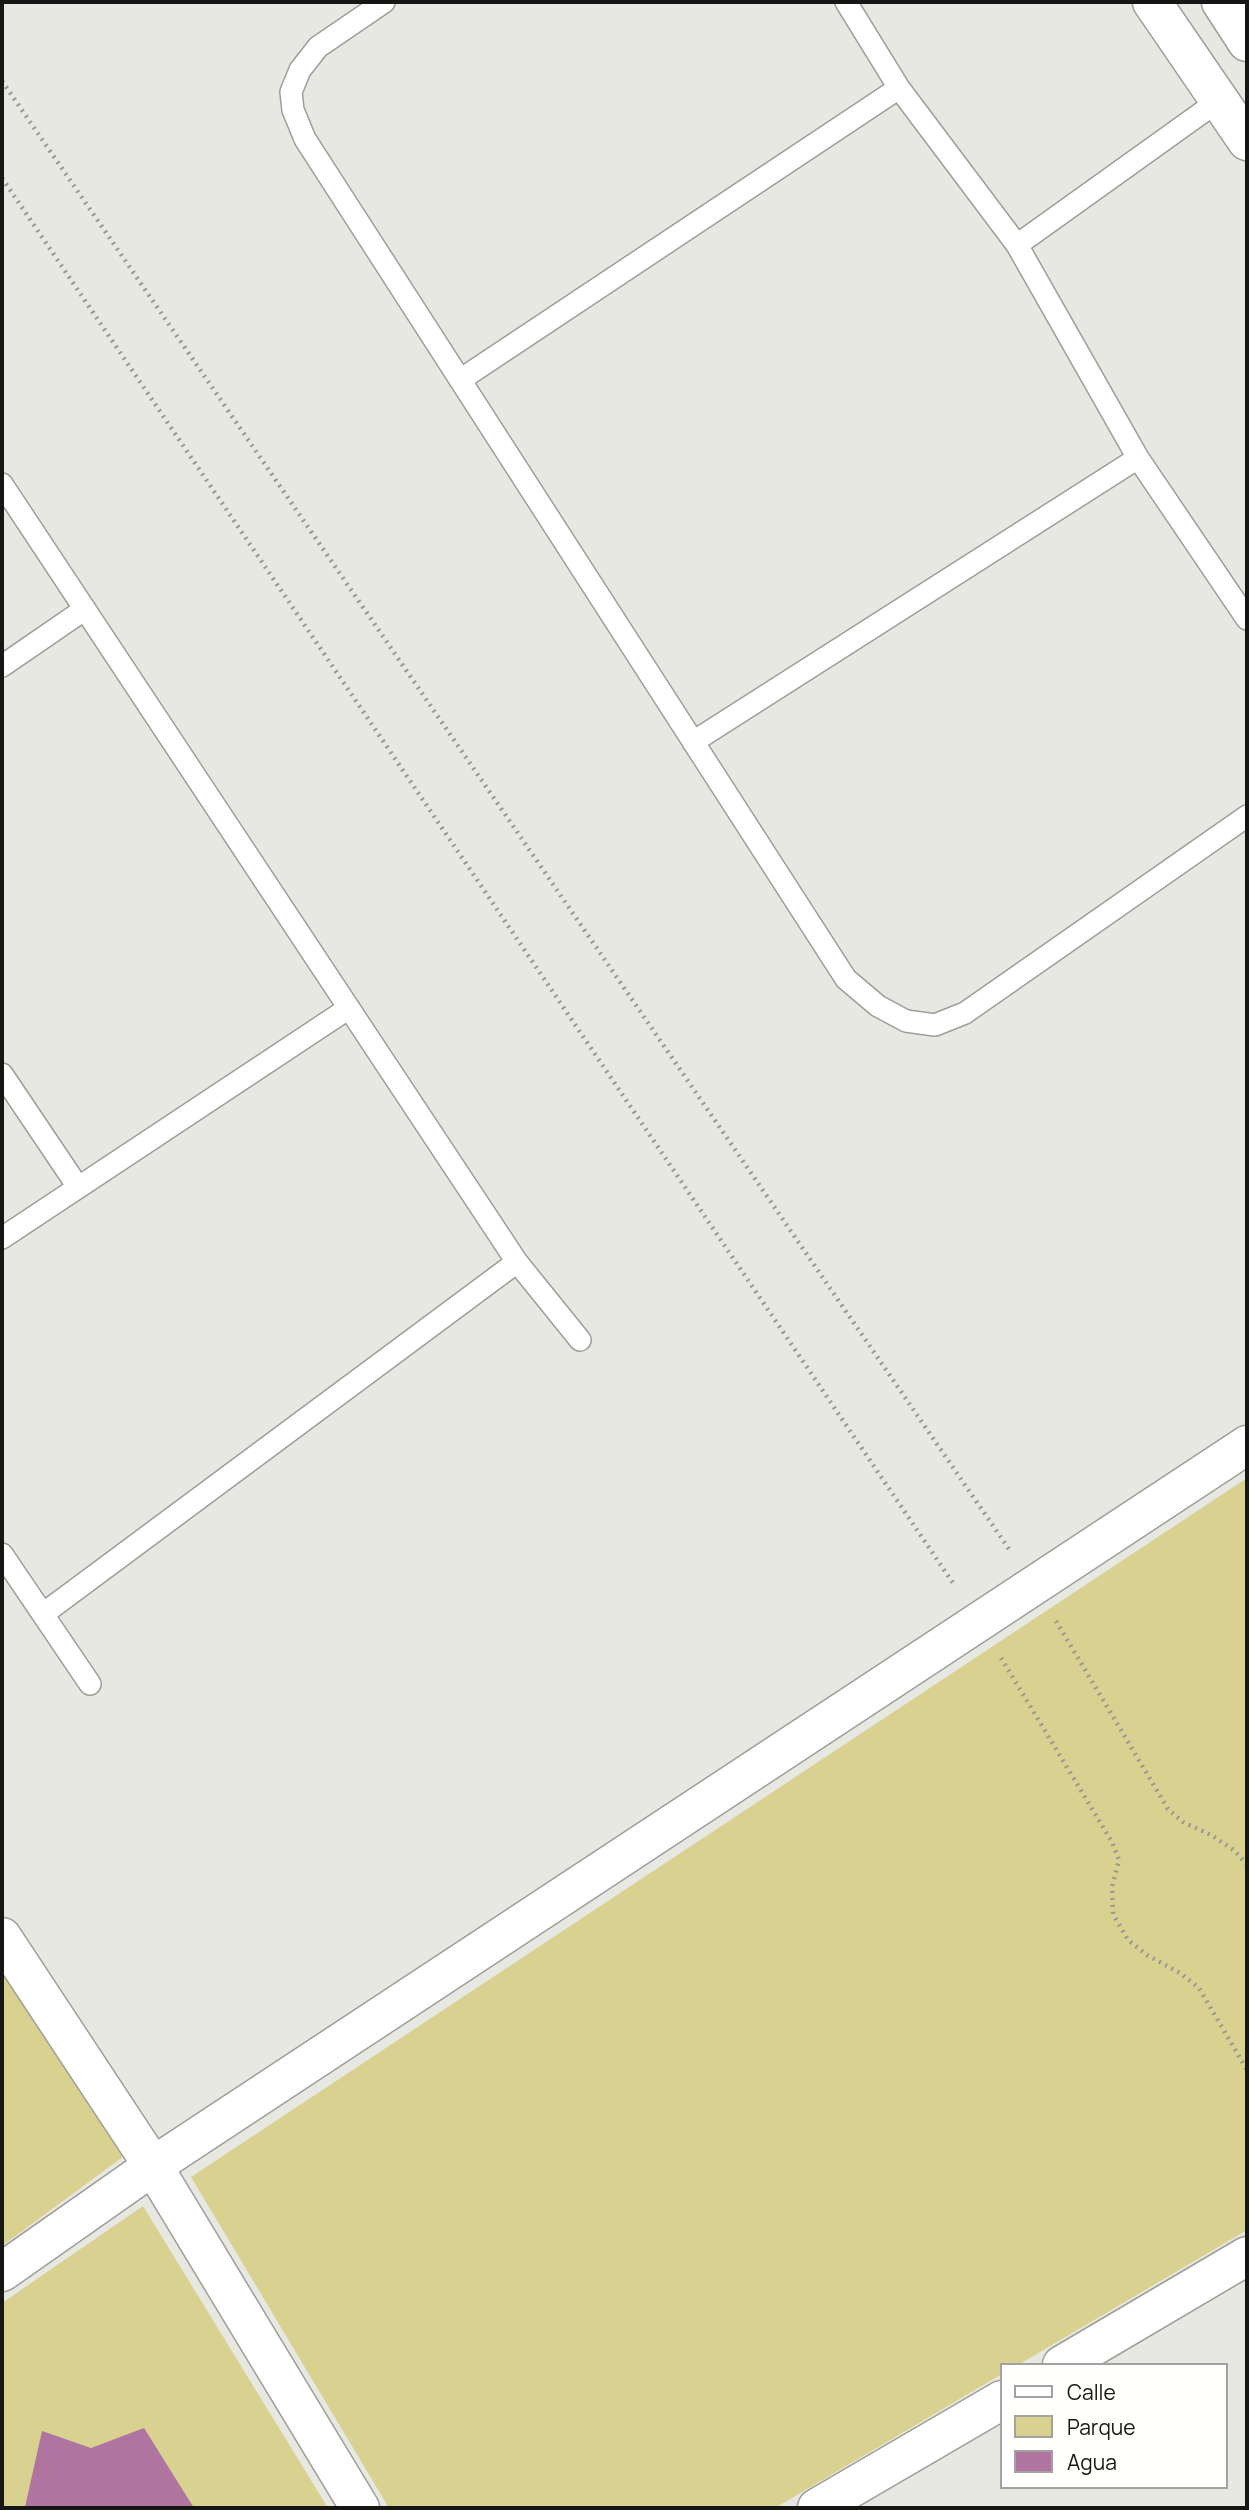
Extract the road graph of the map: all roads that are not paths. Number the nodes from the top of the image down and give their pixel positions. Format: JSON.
{"nodes":[{"id":1,"x":384,"y":2,"type":"edge"},
{"id":2,"x":846,"y":2,"type":"edge"},
{"id":3,"x":1152,"y":2,"type":"edge"},
{"id":4,"x":1221,"y":2,"type":"edge"},
{"id":5,"x":1247,"y":42,"type":"edge"},
{"id":6,"x":898,"y":88,"type":"junction"},
{"id":7,"x":1221,"y":99,"type":"junction"},
{"id":8,"x":1247,"y":141,"type":"edge"},
{"id":9,"x":1017,"y":245,"type":"junction"},
{"id":10,"x":460,"y":380,"type":"junction"},
{"id":11,"x":1138,"y":458,"type":"junction"},
{"id":12,"x":2,"y":484,"type":"edge"},
{"id":13,"x":85,"y":609,"type":"junction"},
{"id":14,"x":1247,"y":619,"type":"edge"},
{"id":15,"x":2,"y":666,"type":"edge"},
{"id":16,"x":693,"y":742,"type":"junction"},
{"id":17,"x":1247,"y":816,"type":"edge"},
{"id":18,"x":349,"y":1008,"type":"junction"},
{"id":19,"x":2,"y":1074,"type":"edge"},
{"id":20,"x":78,"y":1187,"type":"junction"},
{"id":21,"x":2,"y":1238,"type":"edge"},
{"id":22,"x":517,"y":1262,"type":"junction"},
{"id":23,"x":580,"y":1340,"type":"dead end"},
{"id":24,"x":1247,"y":1446,"type":"edge"},
{"id":25,"x":2,"y":1554,"type":"edge"},
{"id":26,"x":43,"y":1614,"type":"junction"},
{"id":27,"x":90,"y":1684,"type":"dead end"},
{"id":28,"x":2,"y":1937,"type":"edge"},
{"id":29,"x":153,"y":2166,"type":"junction"},
{"id":30,"x":1247,"y":2256,"type":"edge"},
{"id":31,"x":2,"y":2273,"type":"edge"},
{"id":32,"x":1065,"y":2363,"type":"edge"},
{"id":33,"x":1000,"y":2401,"type":"edge"},
{"id":34,"x":360,"y":2508,"type":"edge"},
{"id":35,"x":817,"y":2508,"type":"edge"}],
"edges":[{"from":1,"to":10,"type":"lane"},
{"from":2,"to":6,"type":"lane"},
{"from":3,"to":7,"type":"street"},
{"from":4,"to":5,"type":"street"},
{"from":6,"to":9,"type":"lane"},
{"from":6,"to":10,"type":"lane"},
{"from":7,"to":8,"type":"street"},
{"from":7,"to":9,"type":"lane"},
{"from":9,"to":11,"type":"lane"},
{"from":10,"to":16,"type":"lane"},
{"from":11,"to":14,"type":"lane"},
{"from":11,"to":16,"type":"lane"},
{"from":12,"to":13,"type":"lane"},
{"from":13,"to":15,"type":"lane"},
{"from":13,"to":18,"type":"lane"},
{"from":16,"to":17,"type":"lane"},
{"from":18,"to":20,"type":"lane"},
{"from":18,"to":22,"type":"lane"},
{"from":19,"to":20,"type":"lane"},
{"from":20,"to":21,"type":"lane"},
{"from":22,"to":23,"type":"lane"},
{"from":22,"to":26,"type":"lane"},
{"from":24,"to":29,"type":"street"},
{"from":25,"to":26,"type":"lane"},
{"from":26,"to":27,"type":"lane"},
{"from":28,"to":29,"type":"street"},
{"from":29,"to":31,"type":"street"},
{"from":29,"to":34,"type":"street"},
{"from":30,"to":32,"type":"street"},
{"from":33,"to":35,"type":"street"}]}
